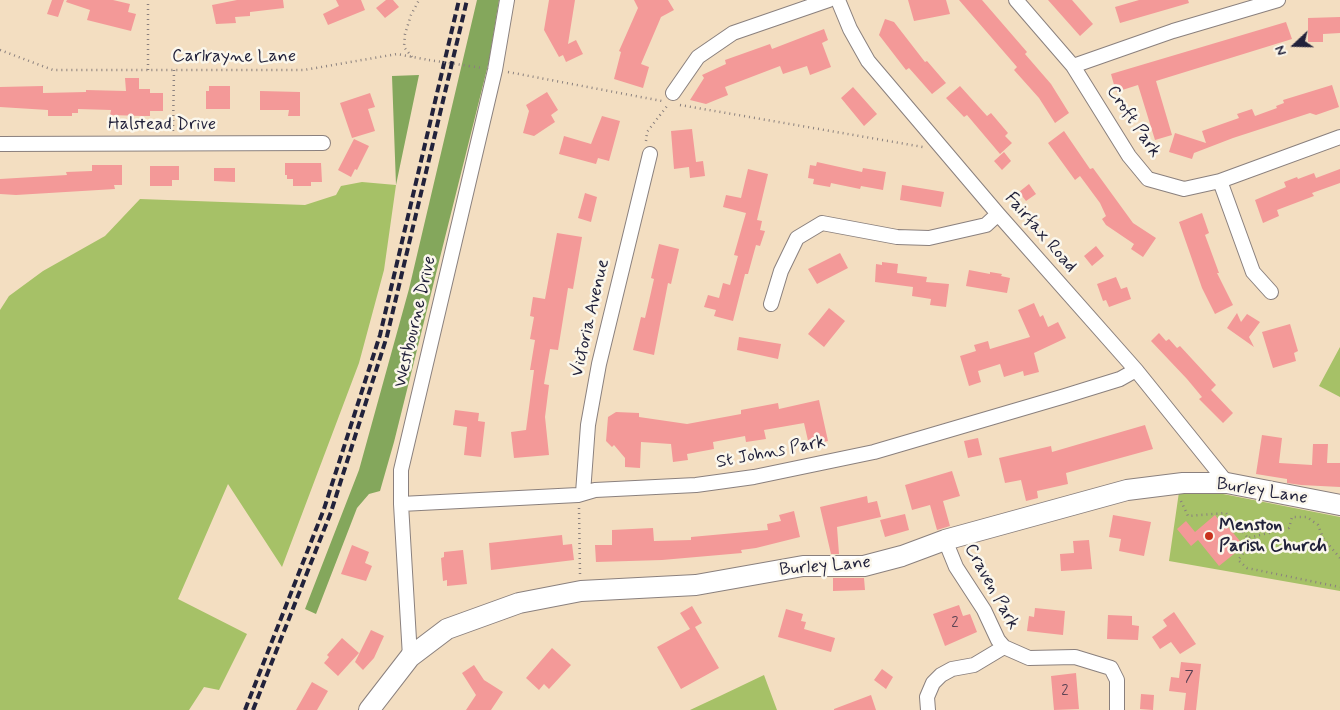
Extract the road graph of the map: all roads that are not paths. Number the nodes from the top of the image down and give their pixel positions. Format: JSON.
{"nodes":[{"id":1,"x":507,"y":0,"type":"edge"},
{"id":2,"x":828,"y":0,"type":"edge"},
{"id":3,"x":838,"y":0,"type":"edge"},
{"id":4,"x":1016,"y":0,"type":"edge"},
{"id":5,"x":1278,"y":0,"type":"edge"},
{"id":6,"x":1246,"y":5,"type":"edge"},
{"id":7,"x":1073,"y":66,"type":"junction"},
{"id":8,"x":673,"y":100,"type":"road end"},
{"id":9,"x":1340,"y":137,"type":"edge"},
{"id":10,"x":323,"y":143,"type":"dead end"},
{"id":11,"x":0,"y":144,"type":"edge"},
{"id":12,"x":650,"y":154,"type":"road end"},
{"id":13,"x":1220,"y":182,"type":"junction"},
{"id":14,"x":998,"y":214,"type":"junction"},
{"id":15,"x":1271,"y":292,"type":"dead end"},
{"id":16,"x":771,"y":304,"type":"dead end"},
{"id":17,"x":1136,"y":370,"type":"junction"},
{"id":18,"x":1227,"y":483,"type":"junction"},
{"id":19,"x":580,"y":494,"type":"junction"},
{"id":20,"x":401,"y":504,"type":"junction"},
{"id":21,"x":1340,"y":505,"type":"edge"},
{"id":22,"x":945,"y":540,"type":"junction"},
{"id":23,"x":1004,"y":648,"type":"junction"},
{"id":24,"x":410,"y":657,"type":"junction"},
{"id":25,"x":369,"y":710,"type":"edge"},
{"id":26,"x":928,"y":710,"type":"edge"},
{"id":27,"x":1117,"y":710,"type":"edge"}],
"edges":[{"from":1,"to":20,"type":"street","name":"Westbourne Drive"},
{"from":2,"to":8,"type":"street"},
{"from":3,"to":14,"type":"street","name":"Fairfax Road"},
{"from":4,"to":7,"type":"street","name":"Croft Park"},
{"from":5,"to":6,"type":"street"},
{"from":6,"to":7,"type":"street"},
{"from":7,"to":13,"type":"street","name":"Croft Park"},
{"from":9,"to":13,"type":"street","name":"Croft Park"},
{"from":10,"to":11,"type":"street","name":"Halstead Drive"},
{"from":12,"to":19,"type":"street","name":"Victoria Avenue"},
{"from":13,"to":15,"type":"street"},
{"from":14,"to":16,"type":"street"},
{"from":14,"to":17,"type":"street","name":"Fairfax Road"},
{"from":17,"to":18,"type":"street","name":"Fairfax Road"},
{"from":17,"to":19,"type":"street","name":"St Johns Park"},
{"from":18,"to":21,"type":"street","name":"Burley Lane"},
{"from":18,"to":22,"type":"street","name":"Burley Lane"},
{"from":19,"to":20,"type":"street","name":"St Johns Park"},
{"from":20,"to":24,"type":"street","name":"Westbourne Drive"},
{"from":22,"to":23,"type":"street","name":"Craven Park"},
{"from":22,"to":24,"type":"street","name":"Burley Lane"},
{"from":23,"to":26,"type":"street"},
{"from":23,"to":27,"type":"street","name":"Craven Park"},
{"from":24,"to":25,"type":"street","name":"Burley Lane"}]}
